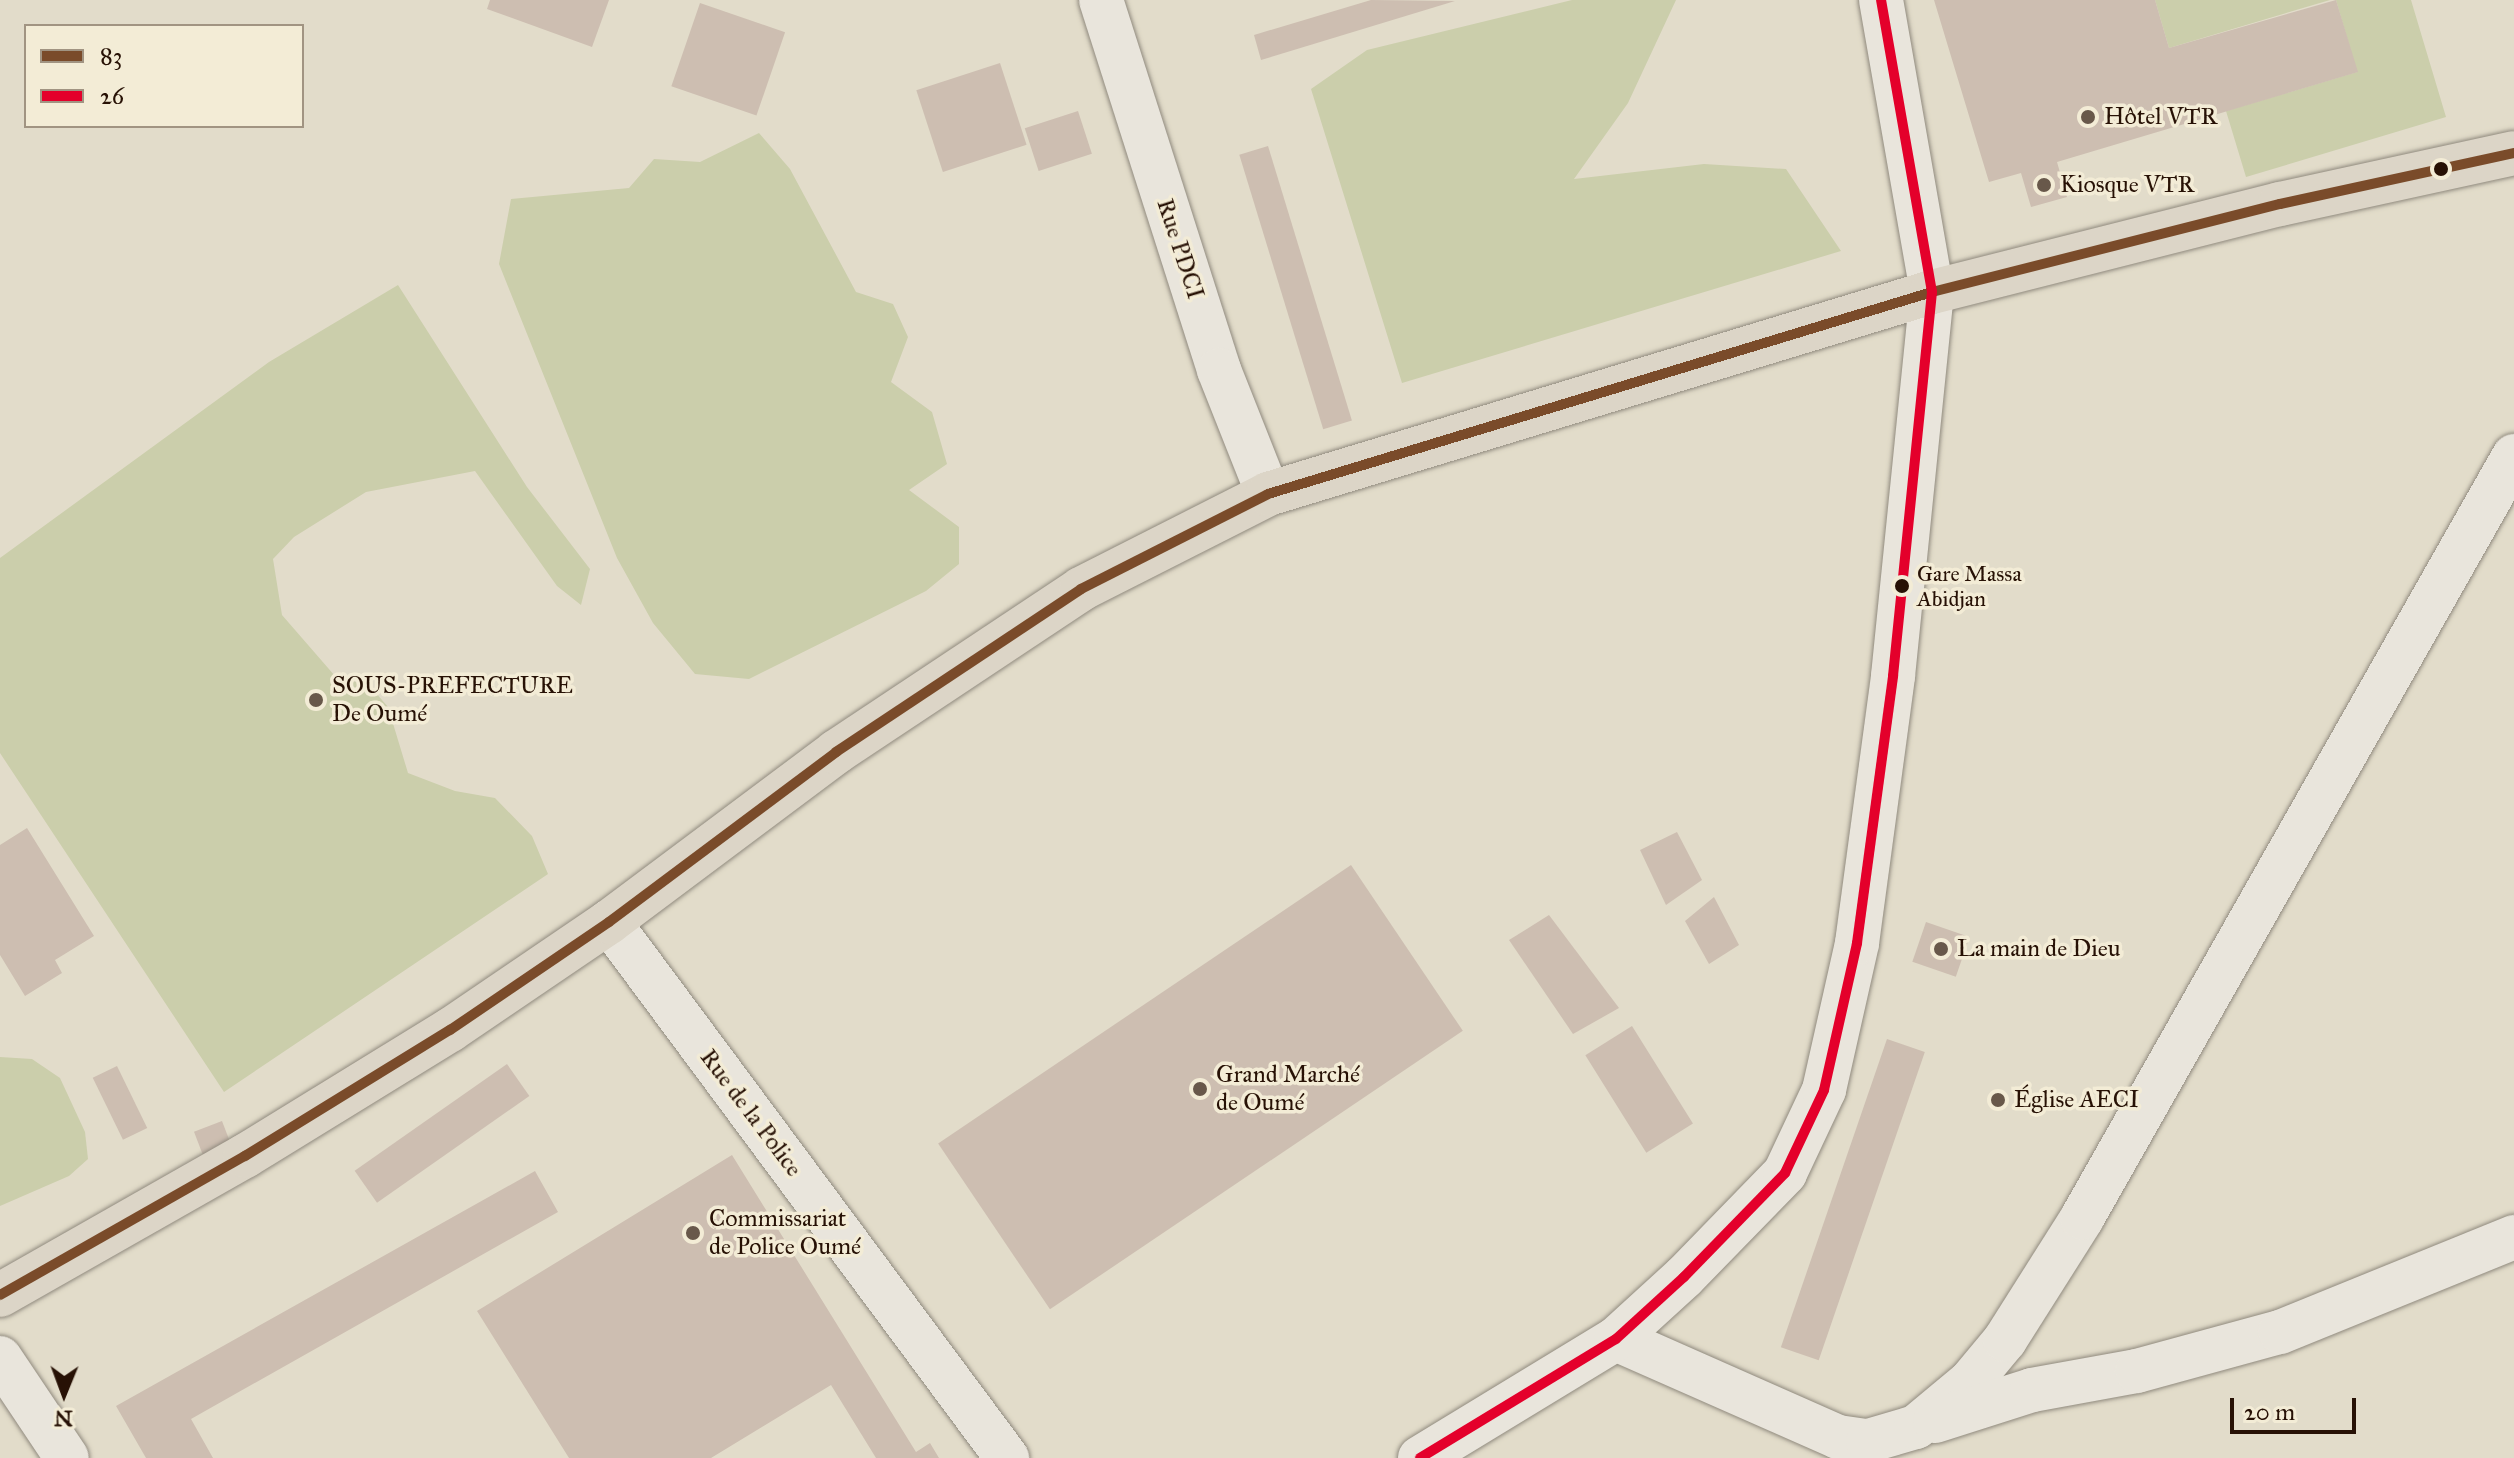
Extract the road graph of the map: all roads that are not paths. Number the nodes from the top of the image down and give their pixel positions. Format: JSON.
{"nodes":[{"id":1,"x":1101,"y":0,"type":"edge"},
{"id":2,"x":1881,"y":0,"type":"edge"},
{"id":3,"x":2514,"y":153,"type":"edge"},
{"id":4,"x":1932,"y":292,"type":"junction"},
{"id":5,"x":2514,"y":456,"type":"edge"},
{"id":6,"x":1268,"y":494,"type":"junction"},
{"id":7,"x":609,"y":922,"type":"junction"},
{"id":8,"x":2514,"y":1237,"type":"edge"},
{"id":9,"x":0,"y":1295,"type":"edge"},
{"id":10,"x":1616,"y":1339,"type":"junction"},
{"id":11,"x":0,"y":1358,"type":"edge"},
{"id":12,"x":1916,"y":1427,"type":"junction"},
{"id":13,"x":1838,"y":1437,"type":"junction"},
{"id":14,"x":67,"y":1458,"type":"edge"},
{"id":15,"x":1007,"y":1458,"type":"edge"},
{"id":16,"x":1420,"y":1458,"type":"edge"},
{"id":17,"x":1882,"y":1458,"type":"edge"}],
"edges":[{"from":1,"to":6,"type":"street","name":"Rue PDCI"},
{"from":2,"to":4,"type":"street"},
{"from":3,"to":4,"type":"main road"},
{"from":4,"to":6,"type":"main road"},
{"from":4,"to":10,"type":"street"},
{"from":5,"to":12,"type":"street"},
{"from":6,"to":7,"type":"main road"},
{"from":7,"to":9,"type":"main road"},
{"from":7,"to":15,"type":"street","name":"Rue de la Police"},
{"from":8,"to":12,"type":"street"},
{"from":10,"to":13,"type":"street"},
{"from":10,"to":16,"type":"street"},
{"from":11,"to":14,"type":"street"},
{"from":12,"to":13,"type":"street"},
{"from":13,"to":17,"type":"street"}]}
